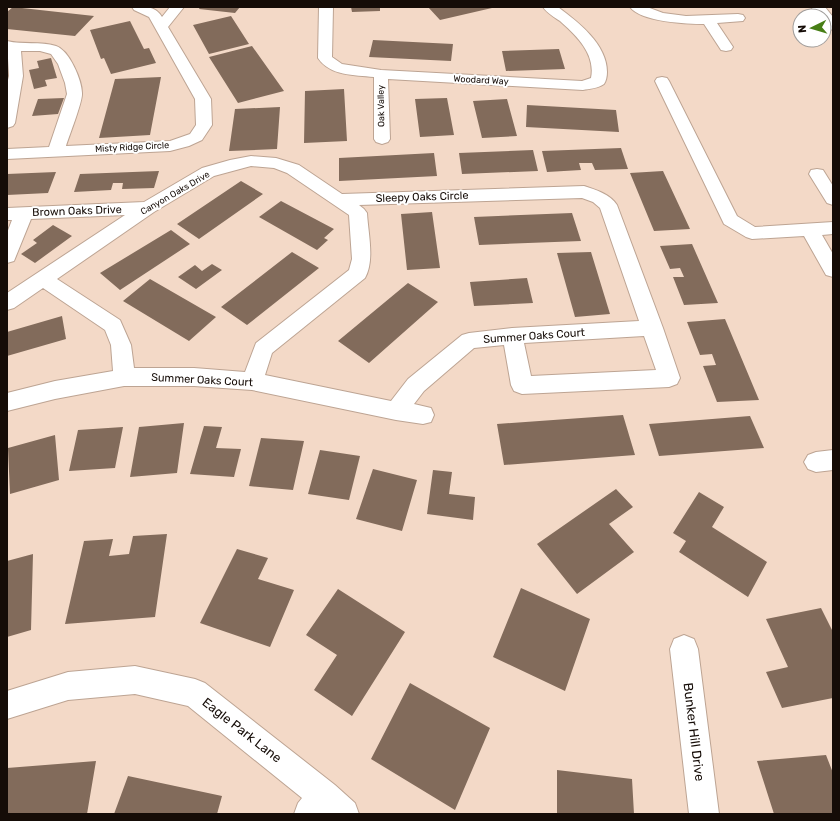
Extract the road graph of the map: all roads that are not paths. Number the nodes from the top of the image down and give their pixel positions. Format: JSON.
{"nodes":[{"id":1,"x":139,"y":7,"type":"edge"},
{"id":2,"x":177,"y":7,"type":"edge"},
{"id":3,"x":326,"y":7,"type":"edge"},
{"id":4,"x":550,"y":7,"type":"edge"},
{"id":5,"x":637,"y":7,"type":"edge"},
{"id":6,"x":669,"y":7,"type":"edge"},
{"id":7,"x":818,"y":7,"type":"edge"},
{"id":8,"x":738,"y":18,"type":"dead end"},
{"id":9,"x":677,"y":19,"type":"junction"},
{"id":10,"x":708,"y":19,"type":"junction"},
{"id":11,"x":833,"y":26,"type":"edge"},
{"id":12,"x":161,"y":27,"type":"junction"},
{"id":13,"x":8,"y":46,"type":"edge"},
{"id":14,"x":726,"y":47,"type":"dead end"},
{"id":15,"x":381,"y":74,"type":"junction"},
{"id":16,"x":662,"y":81,"type":"dead end"},
{"id":17,"x":7,"y":123,"type":"edge"},
{"id":18,"x":382,"y":139,"type":"dead end"},
{"id":19,"x":56,"y":151,"type":"junction"},
{"id":20,"x":7,"y":154,"type":"edge"},
{"id":21,"x":818,"y":174,"type":"dead end"},
{"id":22,"x":833,"y":199,"type":"edge"},
{"id":23,"x":339,"y":200,"type":"junction"},
{"id":24,"x":148,"y":208,"type":"junction"},
{"id":25,"x":16,"y":213,"type":"edge"},
{"id":26,"x":833,"y":228,"type":"edge"},
{"id":27,"x":809,"y":229,"type":"junction"},
{"id":28,"x":7,"y":256,"type":"edge"},
{"id":29,"x":833,"y":270,"type":"edge"},
{"id":30,"x":44,"y":280,"type":"junction"},
{"id":31,"x":8,"y":301,"type":"edge"},
{"id":32,"x":653,"y":328,"type":"junction"},
{"id":33,"x":512,"y":336,"type":"junction"},
{"id":34,"x":124,"y":377,"type":"junction"},
{"id":35,"x":252,"y":381,"type":"junction"},
{"id":36,"x":7,"y":402,"type":"edge"},
{"id":37,"x":396,"y":411,"type":"junction"},
{"id":38,"x":423,"y":415,"type":"dead end"},
{"id":39,"x":684,"y":649,"type":"dead end"},
{"id":40,"x":7,"y":705,"type":"edge"},
{"id":41,"x":326,"y":808,"type":"edge"},
{"id":42,"x":704,"y":814,"type":"edge"}],
"edges":[{"from":1,"to":12,"type":"street","name":"Misty Ridge Circle"},
{"from":2,"to":12,"type":"street"},
{"from":3,"to":15,"type":"street","name":"Woodard Way"},
{"from":4,"to":15,"type":"street","name":"Woodard Way"},
{"from":5,"to":9,"type":"street"},
{"from":6,"to":9,"type":"street"},
{"from":7,"to":11,"type":"street"},
{"from":8,"to":10,"type":"street"},
{"from":9,"to":10,"type":"street"},
{"from":10,"to":14,"type":"street"},
{"from":12,"to":19,"type":"street","name":"Misty Ridge Circle"},
{"from":13,"to":17,"type":"street"},
{"from":13,"to":19,"type":"street"},
{"from":15,"to":18,"type":"street","name":"Oak Valley"},
{"from":16,"to":27,"type":"street"},
{"from":19,"to":20,"type":"street","name":"Misty Ridge Circle"},
{"from":21,"to":22,"type":"street"},
{"from":23,"to":24,"type":"street","name":"Canyon Oaks Drive"},
{"from":23,"to":32,"type":"street","name":"Sleepy Oaks Circle"},
{"from":23,"to":35,"type":"street"},
{"from":24,"to":25,"type":"street","name":"Brown Oaks Drive"},
{"from":24,"to":30,"type":"street","name":"Canyon Oaks Drive"},
{"from":25,"to":28,"type":"street"},
{"from":26,"to":27,"type":"street"},
{"from":27,"to":29,"type":"street"},
{"from":30,"to":31,"type":"street","name":"Canyon Oaks Drive"},
{"from":30,"to":34,"type":"street"},
{"from":32,"to":33,"type":"street","name":"Summer Oaks Court"},
{"from":32,"to":33,"type":"street","name":"Sleepy Oaks Circle"},
{"from":33,"to":37,"type":"street","name":"Summer Oaks Court"},
{"from":34,"to":35,"type":"street","name":"Summer Oaks Court"},
{"from":34,"to":36,"type":"street","name":"Summer Oaks Court"},
{"from":35,"to":37,"type":"street","name":"Summer Oaks Court"},
{"from":37,"to":38,"type":"street","name":"Summer Oaks Court"},
{"from":39,"to":42,"type":"street","name":"Bunker Hill Drive"},
{"from":40,"to":41,"type":"street","name":"Eagle Park Lane"}]}
